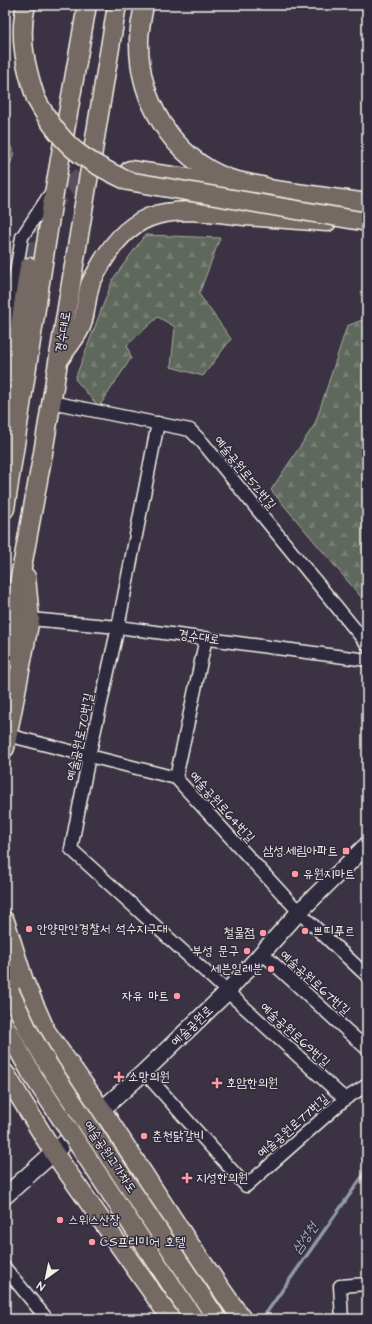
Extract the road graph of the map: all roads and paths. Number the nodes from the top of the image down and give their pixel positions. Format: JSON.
{"nodes":[{"id":1,"x":26,"y":5,"type":"edge"},
{"id":2,"x":87,"y":5,"type":"edge"},
{"id":3,"x":117,"y":5,"type":"edge"},
{"id":4,"x":144,"y":5,"type":"edge"},
{"id":5,"x":130,"y":170,"type":"dead end"},
{"id":6,"x":55,"y":187,"type":"junction"},
{"id":7,"x":266,"y":187,"type":"junction"},
{"id":8,"x":367,"y":203,"type":"edge"},
{"id":9,"x":367,"y":223,"type":"edge"},
{"id":10,"x":30,"y":260,"type":"tunnel mouth"},
{"id":11,"x":5,"y":336,"type":"edge"},
{"id":12,"x":58,"y":361,"type":"junction"},
{"id":13,"x":51,"y":402,"type":"junction"},
{"id":14,"x":5,"y":422,"type":"edge"},
{"id":15,"x":158,"y":423,"type":"junction"},
{"id":16,"x":5,"y":509,"type":"edge"},
{"id":17,"x":24,"y":558,"type":"junction"},
{"id":18,"x":30,"y":619,"type":"junction"},
{"id":19,"x":118,"y":627,"type":"junction"},
{"id":20,"x":206,"y":638,"type":"junction"},
{"id":21,"x":367,"y":644,"type":"edge"},
{"id":22,"x":5,"y":659,"type":"edge"},
{"id":23,"x":367,"y":660,"type":"edge"},
{"id":24,"x":6,"y":742,"type":"edge"},
{"id":25,"x":89,"y":756,"type":"junction"},
{"id":26,"x":176,"y":778,"type":"junction"},
{"id":27,"x":367,"y":845,"type":"edge"},
{"id":28,"x":299,"y":912,"type":"junction"},
{"id":29,"x":5,"y":921,"type":"edge"},
{"id":30,"x":262,"y":953,"type":"junction"},
{"id":31,"x":367,"y":976,"type":"edge"},
{"id":32,"x":7,"y":983,"type":"edge"},
{"id":33,"x":227,"y":992,"type":"junction"},
{"id":34,"x":5,"y":1026,"type":"edge"},
{"id":35,"x":367,"y":1049,"type":"edge"},
{"id":36,"x":144,"y":1072,"type":"junction"},
{"id":37,"x":5,"y":1073,"type":"edge"},
{"id":38,"x":367,"y":1085,"type":"edge"},
{"id":39,"x":345,"y":1099,"type":"junction"},
{"id":40,"x":102,"y":1110,"type":"junction"},
{"id":41,"x":54,"y":1153,"type":"junction"},
{"id":42,"x":5,"y":1196,"type":"edge"},
{"id":43,"x":5,"y":1268,"type":"edge"},
{"id":44,"x":367,"y":1284,"type":"edge"},
{"id":45,"x":47,"y":1319,"type":"edge"},
{"id":46,"x":171,"y":1319,"type":"edge"},
{"id":47,"x":194,"y":1319,"type":"edge"},
{"id":48,"x":217,"y":1319,"type":"edge"},
{"id":49,"x":242,"y":1319,"type":"edge"},
{"id":50,"x":342,"y":1319,"type":"edge"}],
"edges":[{"from":1,"to":9,"type":"main road","bridge":true},
{"from":2,"to":6,"type":"main road"},
{"from":3,"to":12,"type":"main road","name":"경수대로"},
{"from":4,"to":7,"type":"main road"},
{"from":5,"to":7,"type":"main road"},
{"from":6,"to":11,"type":"street"},
{"from":6,"to":16,"type":"main road"},
{"from":7,"to":8,"type":"main road"},
{"from":9,"to":12,"type":"main road","bridge":true},
{"from":10,"to":14,"type":"main road"},
{"from":12,"to":13,"type":"main road","name":"경수대로"},
{"from":13,"to":15,"type":"street","name":"예술공원로52번길"},
{"from":13,"to":17,"type":"main road","name":"경수대로"},
{"from":15,"to":19,"type":"street","name":"예술공원로70번길"},
{"from":15,"to":21,"type":"street","name":"예술공원로52번길"},
{"from":17,"to":18,"type":"main road"},
{"from":17,"to":22,"type":"main road","name":"경수대로"},
{"from":18,"to":19,"type":"street","name":"경수대로"},
{"from":18,"to":24,"type":"main road"},
{"from":19,"to":20,"type":"street","name":"경수대로"},
{"from":19,"to":25,"type":"street","name":"예술공원로70번길"},
{"from":20,"to":23,"type":"street","name":"경수대로"},
{"from":20,"to":26,"type":"street"},
{"from":24,"to":25,"type":"street","name":"예술공원로64번길"},
{"from":25,"to":26,"type":"street","name":"예술공원로64번길"},
{"from":25,"to":33,"type":"street","name":"예술공원로70번길"},
{"from":26,"to":28,"type":"street","name":"예술공원로64번길"},
{"from":27,"to":28,"type":"street","name":"예술공원로"},
{"from":28,"to":30,"type":"street","name":"예술공원로"},
{"from":28,"to":31,"type":"street","name":"예술공원로64번길"},
{"from":29,"to":40,"type":"main road"},
{"from":30,"to":33,"type":"street","name":"예술공원로"},
{"from":30,"to":35,"type":"street","name":"예술공원로67번길"},
{"from":32,"to":48,"type":"main road","name":"예술공원고가차도","bridge":true},
{"from":33,"to":36,"type":"street","name":"예술공원로"},
{"from":33,"to":39,"type":"street","name":"예술공원로69번길"},
{"from":34,"to":47,"type":"main road","name":"예술공원고가차도","bridge":true},
{"from":36,"to":39,"type":"street","name":"예술공원로77번길"},
{"from":36,"to":40,"type":"street","name":"예술공원로"},
{"from":37,"to":41,"type":"main road"},
{"from":38,"to":39,"type":"street","name":"예술공원로77번길"},
{"from":40,"to":41,"type":"street","name":"예술공원로"},
{"from":40,"to":49,"type":"main road"},
{"from":41,"to":42,"type":"street","name":"예술공원로"},
{"from":41,"to":46,"type":"main road"},
{"from":43,"to":45,"type":"street"},
{"from":44,"to":50,"type":"street"}]}
